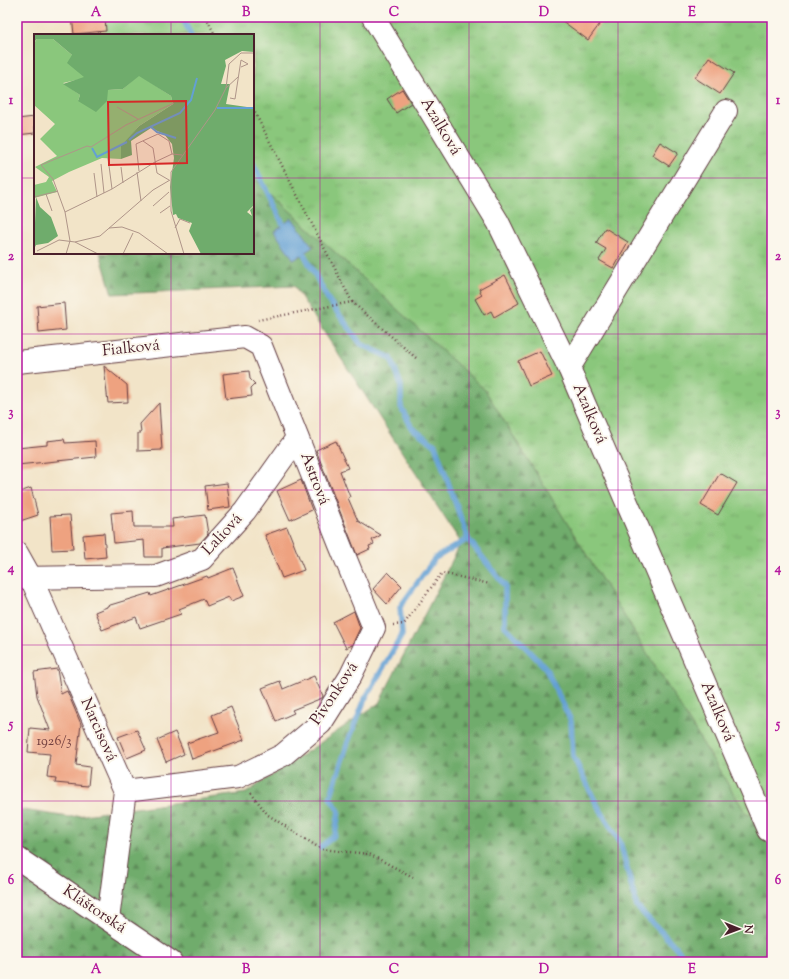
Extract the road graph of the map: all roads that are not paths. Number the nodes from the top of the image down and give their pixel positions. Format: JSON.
{"nodes":[{"id":1,"x":373,"y":17,"type":"edge"},
{"id":2,"x":726,"y":111,"type":"dead end"},
{"id":3,"x":249,"y":329,"type":"joint"},
{"id":4,"x":17,"y":362,"type":"edge"},
{"id":5,"x":569,"y":368,"type":"junction"},
{"id":6,"x":297,"y":438,"type":"junction"},
{"id":7,"x":17,"y":553,"type":"edge"},
{"id":8,"x":24,"y":578,"type":"edge"},
{"id":9,"x":374,"y":628,"type":"joint"},
{"id":10,"x":125,"y":791,"type":"junction"},
{"id":11,"x":768,"y":830,"type":"dead end"},
{"id":12,"x":17,"y":858,"type":"edge"},
{"id":13,"x":108,"y":919,"type":"junction"},
{"id":14,"x":171,"y":962,"type":"edge"}],
"edges":[{"from":1,"to":5,"type":"street","name":"Azalková"},
{"from":2,"to":5,"type":"street"},
{"from":3,"to":4,"type":"street","name":"Fialková"},
{"from":3,"to":6,"type":"street","name":"Astrová"},
{"from":5,"to":11,"type":"street","name":"Azalková"},
{"from":6,"to":8,"type":"street","name":"Ľaliová"},
{"from":6,"to":9,"type":"street","name":"Astrová"},
{"from":7,"to":8,"type":"street","name":"Narcisová"},
{"from":8,"to":10,"type":"street","name":"Narcisová"},
{"from":9,"to":10,"type":"street","name":"Pivonková"},
{"from":10,"to":13,"type":"street"},
{"from":12,"to":13,"type":"street","name":"Kláštorská"},
{"from":13,"to":14,"type":"street","name":"Kláštorská"}]}
